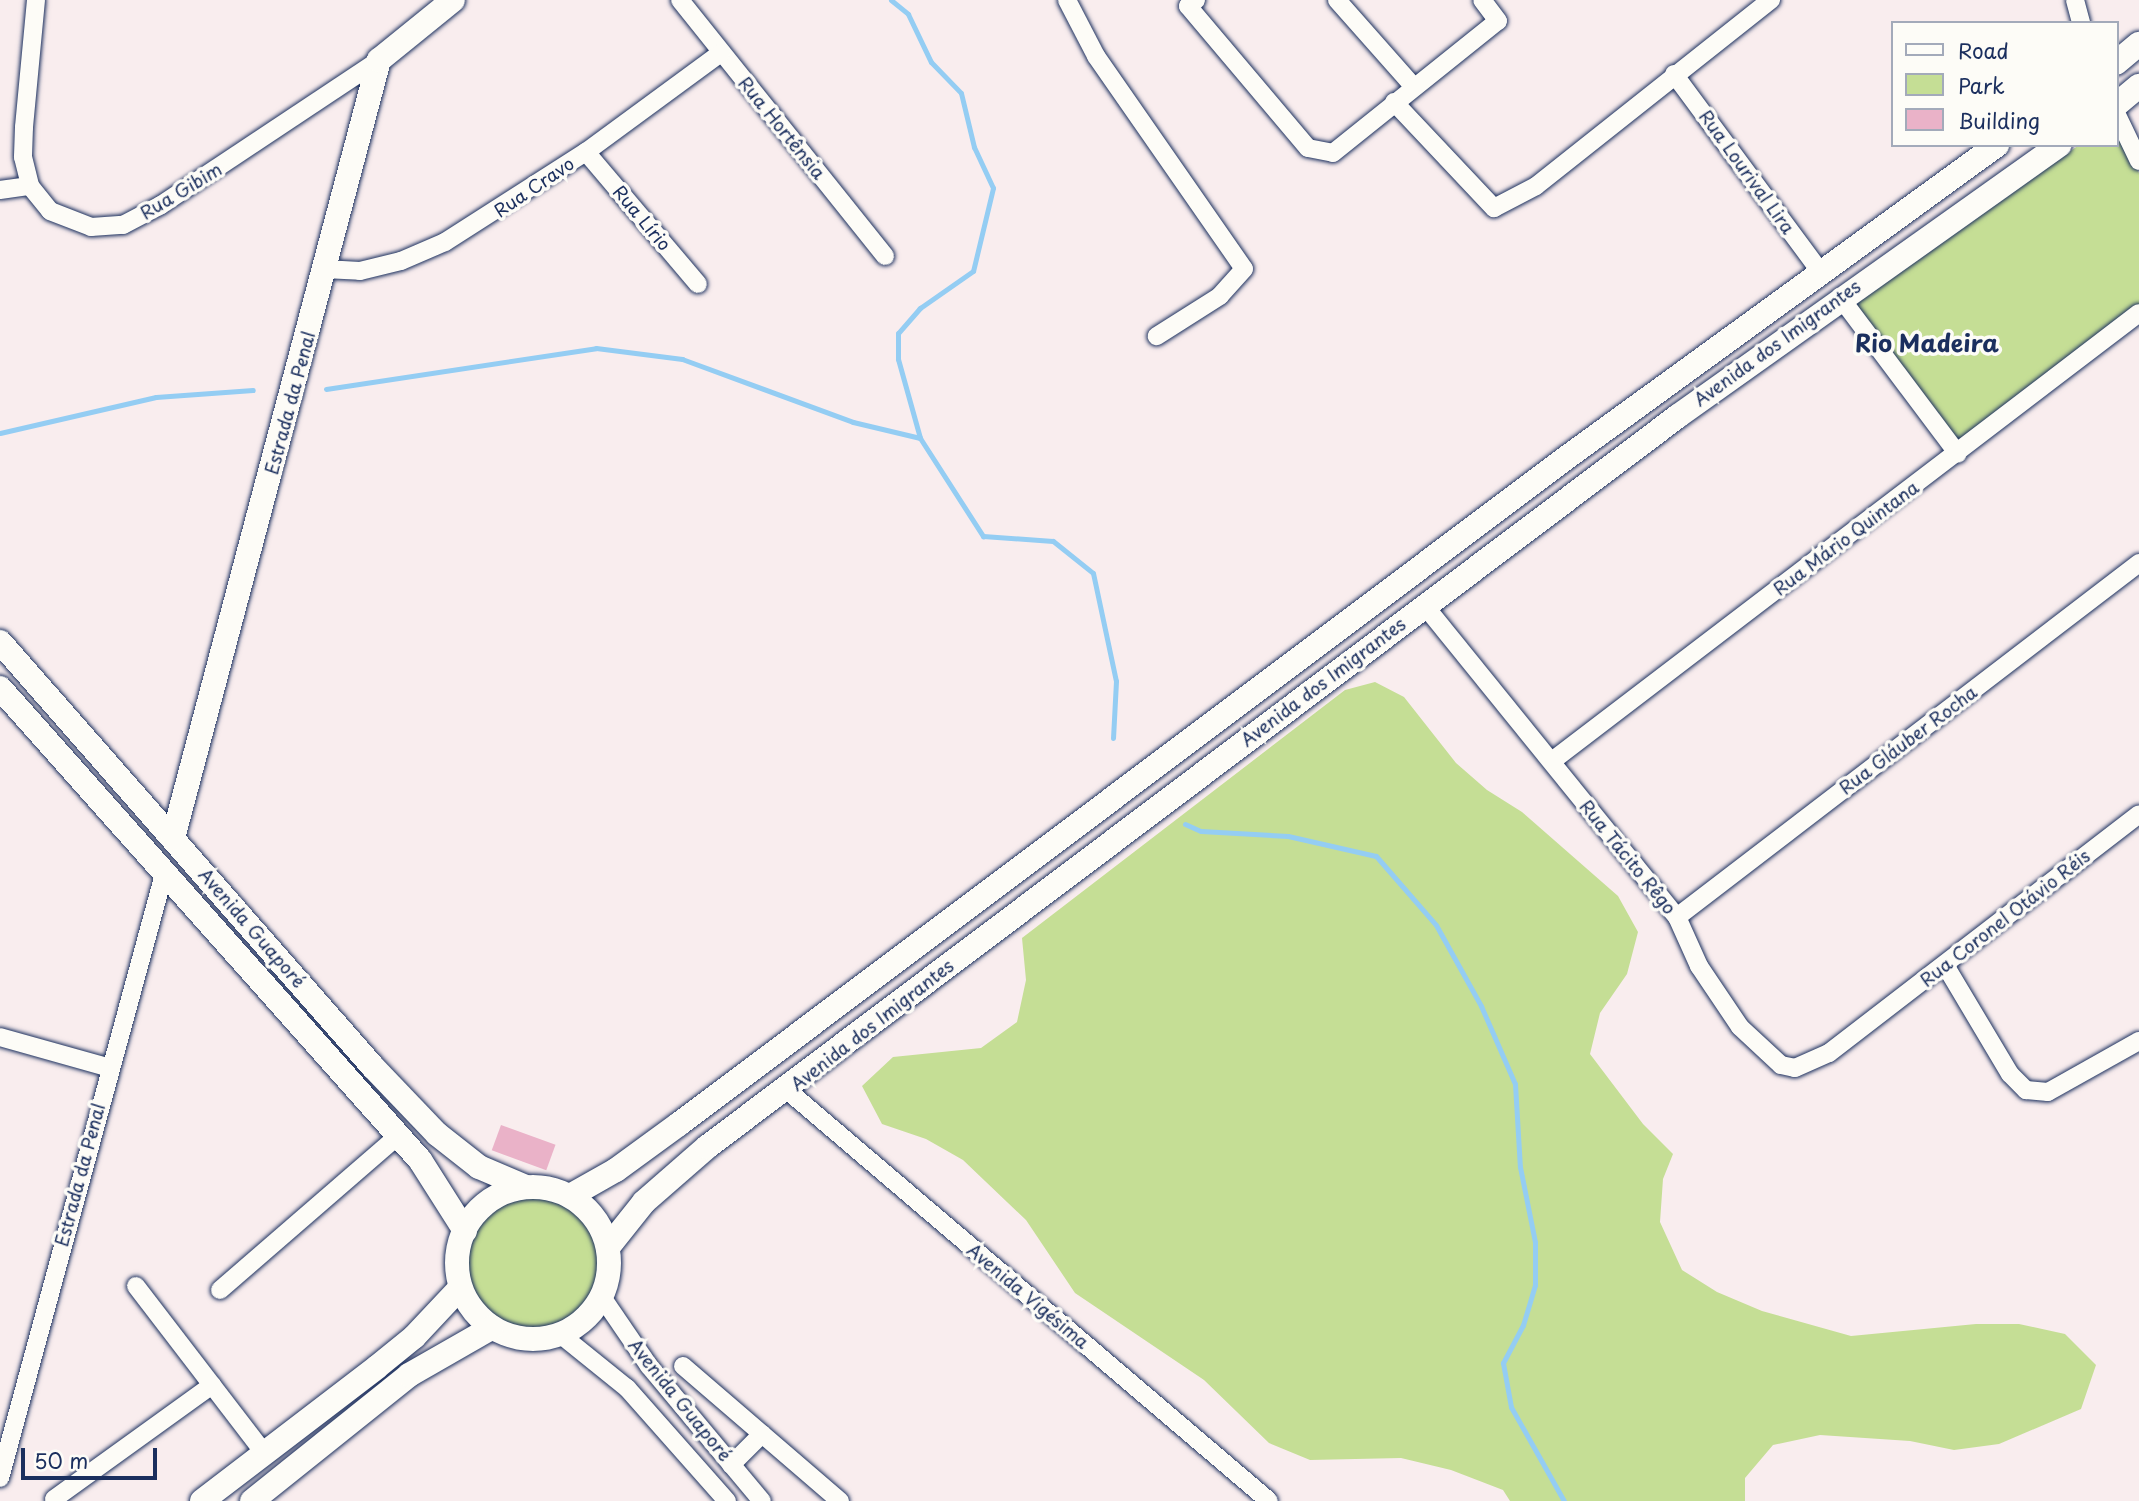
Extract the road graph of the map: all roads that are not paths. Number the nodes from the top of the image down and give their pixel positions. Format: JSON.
{"nodes":[{"id":1,"x":37,"y":0,"type":"edge"},
{"id":2,"x":453,"y":0,"type":"edge"},
{"id":3,"x":680,"y":0,"type":"edge"},
{"id":4,"x":1067,"y":0,"type":"edge"},
{"id":5,"x":1196,"y":0,"type":"edge"},
{"id":6,"x":1337,"y":0,"type":"edge"},
{"id":7,"x":1482,"y":0,"type":"edge"},
{"id":8,"x":1771,"y":0,"type":"edge"},
{"id":9,"x":2075,"y":0,"type":"edge"},
{"id":10,"x":2080,"y":21,"type":"edge"},
{"id":11,"x":2139,"y":44,"type":"edge"},
{"id":12,"x":722,"y":52,"type":"junction"},
{"id":13,"x":379,"y":60,"type":"junction"},
{"id":14,"x":2118,"y":61,"type":"edge"},
{"id":15,"x":1675,"y":74,"type":"junction"},
{"id":16,"x":1413,"y":86,"type":"junction"},
{"id":17,"x":2139,"y":86,"type":"edge"},
{"id":18,"x":1394,"y":102,"type":"junction"},
{"id":19,"x":2118,"y":103,"type":"edge"},
{"id":20,"x":2118,"y":117,"type":"edge"},
{"id":21,"x":1994,"y":147,"type":"edge"},
{"id":22,"x":2056,"y":147,"type":"edge"},
{"id":23,"x":586,"y":152,"type":"junction"},
{"id":24,"x":2139,"y":160,"type":"edge"},
{"id":25,"x":30,"y":186,"type":"junction"},
{"id":26,"x":0,"y":190,"type":"edge"},
{"id":27,"x":885,"y":256,"type":"dead end"},
{"id":28,"x":324,"y":269,"type":"junction"},
{"id":29,"x":1820,"y":271,"type":"junction"},
{"id":30,"x":698,"y":284,"type":"dead end"},
{"id":31,"x":1840,"y":297,"type":"junction"},
{"id":32,"x":2139,"y":313,"type":"edge"},
{"id":33,"x":1157,"y":336,"type":"dead end"},
{"id":34,"x":1958,"y":454,"type":"junction"},
{"id":35,"x":2139,"y":563,"type":"edge"},
{"id":36,"x":1425,"y":606,"type":"junction"},
{"id":37,"x":0,"y":642,"type":"edge"},
{"id":38,"x":0,"y":688,"type":"edge"},
{"id":39,"x":1552,"y":761,"type":"junction"},
{"id":40,"x":2139,"y":814,"type":"edge"},
{"id":41,"x":173,"y":838,"type":"junction"},
{"id":42,"x":164,"y":874,"type":"junction"},
{"id":43,"x":1677,"y":917,"type":"junction"},
{"id":44,"x":1945,"y":965,"type":"junction"},
{"id":45,"x":1871,"y":1022,"type":"joint"},
{"id":46,"x":0,"y":1037,"type":"edge"},
{"id":47,"x":2139,"y":1041,"type":"edge"},
{"id":48,"x":110,"y":1068,"type":"junction"},
{"id":49,"x":788,"y":1090,"type":"junction"},
{"id":50,"x":398,"y":1136,"type":"junction"},
{"id":51,"x":526,"y":1187,"type":"junction"},
{"id":52,"x":570,"y":1196,"type":"junction"},
{"id":53,"x":465,"y":1231,"type":"junction"},
{"id":54,"x":609,"y":1246,"type":"junction"},
{"id":55,"x":135,"y":1286,"type":"dead end"},
{"id":56,"x":460,"y":1288,"type":"junction"},
{"id":57,"x":220,"y":1290,"type":"dead end"},
{"id":58,"x":602,"y":1297,"type":"junction"},
{"id":59,"x":491,"y":1328,"type":"junction"},
{"id":60,"x":561,"y":1335,"type":"junction"},
{"id":61,"x":683,"y":1366,"type":"dead end"},
{"id":62,"x":212,"y":1385,"type":"junction"},
{"id":63,"x":762,"y":1434,"type":"junction"},
{"id":64,"x":264,"y":1453,"type":"junction"},
{"id":65,"x":731,"y":1465,"type":"junction"},
{"id":66,"x":0,"y":1478,"type":"edge"},
{"id":67,"x":54,"y":1499,"type":"dead end"},
{"id":68,"x":202,"y":1501,"type":"edge"},
{"id":69,"x":252,"y":1501,"type":"edge"},
{"id":70,"x":727,"y":1501,"type":"edge"},
{"id":71,"x":762,"y":1501,"type":"edge"},
{"id":72,"x":841,"y":1501,"type":"edge"},
{"id":73,"x":1269,"y":1501,"type":"edge"}],
"edges":[{"from":1,"to":25,"type":"street","name":"Rua Gibim"},
{"from":2,"to":13,"type":"main road"},
{"from":3,"to":12,"type":"street","name":"Rua Hortênsia"},
{"from":4,"to":33,"type":"street"},
{"from":5,"to":18,"type":"street"},
{"from":6,"to":16,"type":"street"},
{"from":7,"to":16,"type":"street"},
{"from":8,"to":15,"type":"street"},
{"from":9,"to":10,"type":"street"},
{"from":11,"to":14,"type":"main road"},
{"from":12,"to":23,"type":"street","name":"Rua Cravo"},
{"from":12,"to":27,"type":"street","name":"Rua Hortênsia"},
{"from":13,"to":25,"type":"street","name":"Rua Gibim"},
{"from":13,"to":28,"type":"main road","name":"Estrada da Penal"},
{"from":15,"to":18,"type":"street"},
{"from":15,"to":29,"type":"street","name":"Rua Lourival Lira"},
{"from":16,"to":18,"type":"street"},
{"from":17,"to":19,"type":"main road"},
{"from":20,"to":24,"type":"street"},
{"from":21,"to":29,"type":"main road","name":"Avenida dos Imigrantes"},
{"from":22,"to":31,"type":"main road","name":"Avenida dos Imigrantes"},
{"from":23,"to":28,"type":"street","name":"Rua Cravo"},
{"from":23,"to":30,"type":"street","name":"Rua Lírio"},
{"from":25,"to":26,"type":"street"},
{"from":28,"to":41,"type":"main road","name":"Estrada da Penal"},
{"from":29,"to":52,"type":"main road","name":"Avenida dos Imigrantes"},
{"from":31,"to":34,"type":"street"},
{"from":31,"to":36,"type":"main road","name":"Avenida dos Imigrantes"},
{"from":32,"to":34,"type":"street","name":"Rua Mário Quintana"},
{"from":34,"to":39,"type":"street","name":"Rua Mário Quintana"},
{"from":35,"to":43,"type":"street","name":"Rua Gláuber Rocha"},
{"from":36,"to":39,"type":"street","name":"Rua Tácito Rêgo"},
{"from":36,"to":49,"type":"main road","name":"Avenida dos Imigrantes"},
{"from":37,"to":41,"type":"main road","name":"Avenida Guaporé"},
{"from":38,"to":42,"type":"main road","name":"Avenida Guaporé"},
{"from":39,"to":43,"type":"street","name":"Rua Tácito Rêgo"},
{"from":40,"to":44,"type":"street","name":"Rua Coronel Otávio Réis"},
{"from":41,"to":51,"type":"main road","name":"Avenida Guaporé"},
{"from":42,"to":48,"type":"street","name":"Estrada da Penal"},
{"from":42,"to":50,"type":"main road","name":"Avenida Guaporé"},
{"from":43,"to":45,"type":"street","name":"Rua Tácito Rêgo"},
{"from":44,"to":45,"type":"street","name":"Rua Coronel Otávio Réis"},
{"from":44,"to":47,"type":"street"},
{"from":46,"to":48,"type":"street"},
{"from":48,"to":66,"type":"street","name":"Estrada da Penal"},
{"from":49,"to":54,"type":"main road","name":"Avenida dos Imigrantes"},
{"from":49,"to":73,"type":"street","name":"Avenida Vigésima"},
{"from":50,"to":53,"type":"main road","name":"Avenida Guaporé"},
{"from":50,"to":57,"type":"street"},
{"from":51,"to":52,"type":"main road"},
{"from":51,"to":53,"type":"main road"},
{"from":52,"to":54,"type":"main road"},
{"from":53,"to":56,"type":"main road"},
{"from":54,"to":58,"type":"main road"},
{"from":55,"to":62,"type":"street"},
{"from":56,"to":59,"type":"main road"},
{"from":56,"to":64,"type":"main road"},
{"from":58,"to":60,"type":"main road"},
{"from":58,"to":65,"type":"street","name":"Avenida Guaporé"},
{"from":59,"to":60,"type":"main road"},
{"from":59,"to":69,"type":"main road"},
{"from":60,"to":70,"type":"street","name":"Avenida Guaporé"},
{"from":61,"to":63,"type":"street"},
{"from":62,"to":64,"type":"street"},
{"from":62,"to":67,"type":"street"},
{"from":63,"to":65,"type":"street"},
{"from":63,"to":72,"type":"street"},
{"from":64,"to":68,"type":"main road"},
{"from":65,"to":71,"type":"street","name":"Avenida Guaporé"}]}
